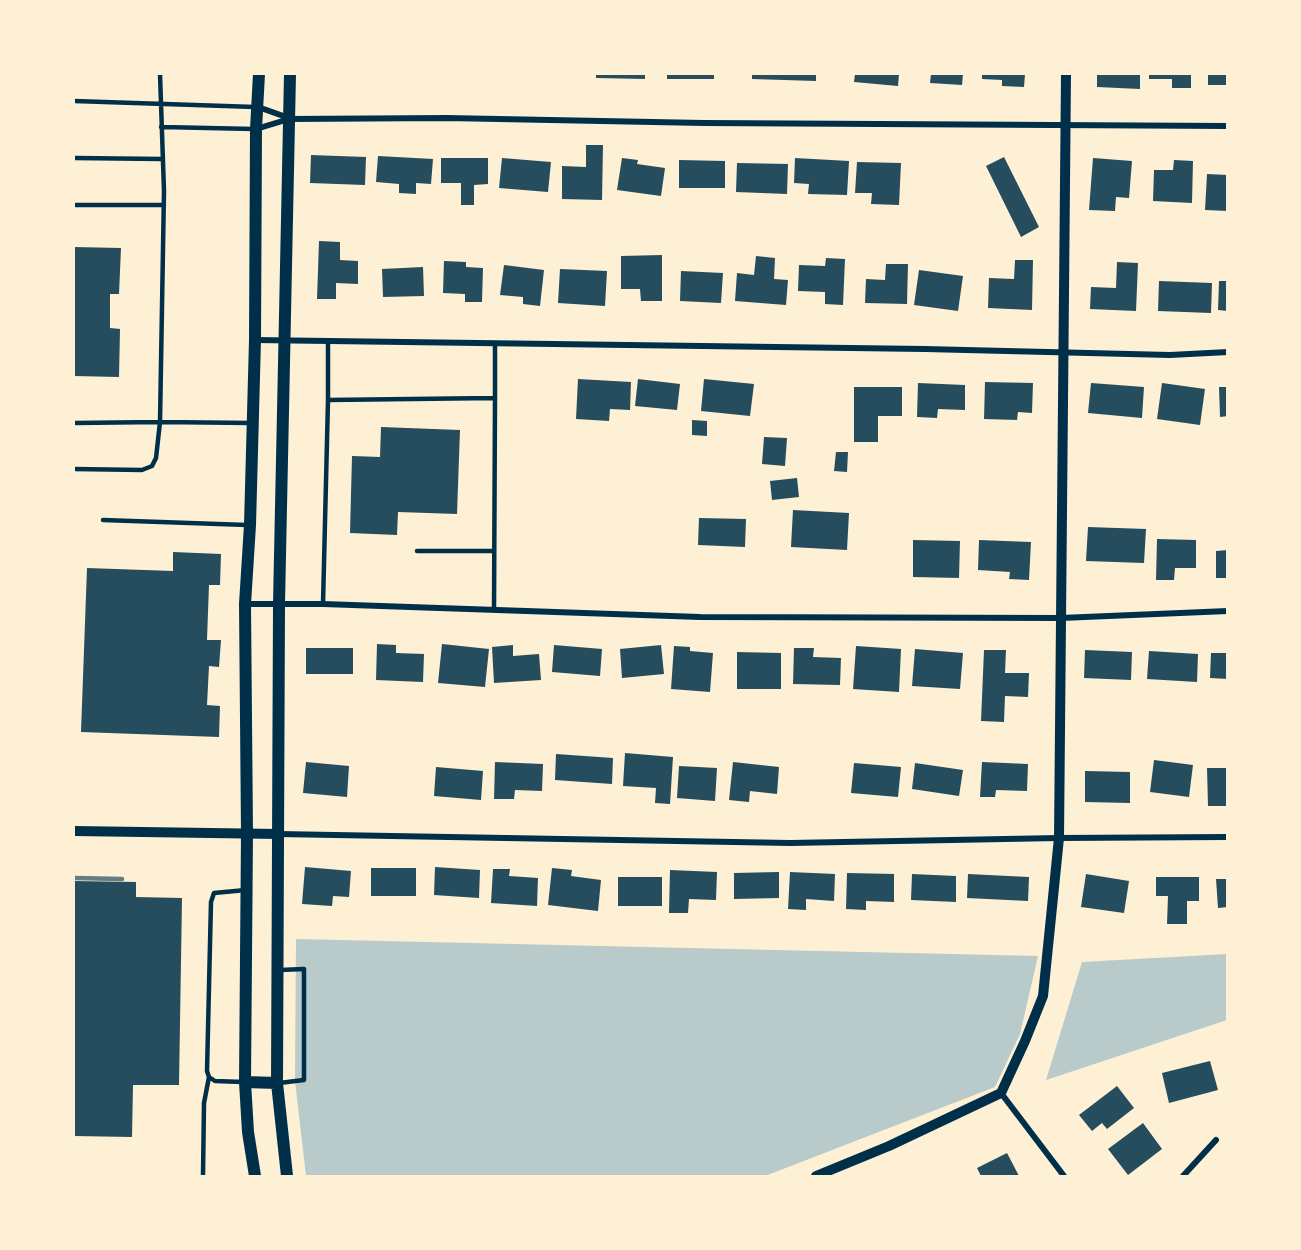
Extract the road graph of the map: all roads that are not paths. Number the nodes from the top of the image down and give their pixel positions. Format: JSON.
{"nodes":[{"id":1,"x":160,"y":74,"type":"edge"},
{"id":2,"x":259,"y":74,"type":"edge"},
{"id":3,"x":290,"y":74,"type":"edge"},
{"id":4,"x":1066,"y":74,"type":"edge"},
{"id":5,"x":74,"y":101,"type":"edge"},
{"id":6,"x":160,"y":104,"type":"junction"},
{"id":7,"x":258,"y":107,"type":"junction"},
{"id":8,"x":289,"y":118,"type":"junction"},
{"id":9,"x":1066,"y":125,"type":"junction"},
{"id":10,"x":1227,"y":126,"type":"edge"},
{"id":11,"x":161,"y":127,"type":"junction"},
{"id":12,"x":256,"y":129,"type":"junction"},
{"id":13,"x":74,"y":158,"type":"edge"},
{"id":14,"x":162,"y":159,"type":"junction"},
{"id":15,"x":74,"y":205,"type":"edge"},
{"id":16,"x":164,"y":205,"type":"junction"},
{"id":17,"x":255,"y":340,"type":"junction"},
{"id":18,"x":284,"y":340,"type":"junction"},
{"id":19,"x":328,"y":342,"type":"junction"},
{"id":20,"x":495,"y":344,"type":"junction"},
{"id":21,"x":1064,"y":352,"type":"junction"},
{"id":22,"x":1227,"y":352,"type":"edge"},
{"id":23,"x":495,"y":398,"type":"junction"},
{"id":24,"x":328,"y":400,"type":"junction"},
{"id":25,"x":160,"y":422,"type":"junction"},
{"id":26,"x":74,"y":423,"type":"edge"},
{"id":27,"x":252,"y":423,"type":"junction"},
{"id":28,"x":74,"y":469,"type":"edge"},
{"id":29,"x":103,"y":520,"type":"dead end"},
{"id":30,"x":250,"y":525,"type":"junction"},
{"id":31,"x":417,"y":551,"type":"dead end"},
{"id":32,"x":494,"y":551,"type":"junction"},
{"id":33,"x":245,"y":604,"type":"junction"},
{"id":34,"x":279,"y":604,"type":"junction"},
{"id":35,"x":323,"y":604,"type":"junction"},
{"id":36,"x":494,"y":610,"type":"junction"},
{"id":37,"x":1227,"y":611,"type":"edge"},
{"id":38,"x":1061,"y":618,"type":"junction"},
{"id":39,"x":74,"y":831,"type":"edge"},
{"id":40,"x":247,"y":834,"type":"junction"},
{"id":41,"x":278,"y":834,"type":"junction"},
{"id":42,"x":1227,"y":837,"type":"edge"},
{"id":43,"x":1059,"y":838,"type":"junction"},
{"id":44,"x":246,"y":890,"type":"junction"},
{"id":45,"x":277,"y":970,"type":"junction"},
{"id":46,"x":209,"y":1077,"type":"junction"},
{"id":47,"x":245,"y":1082,"type":"junction"},
{"id":48,"x":277,"y":1083,"type":"junction"},
{"id":49,"x":1001,"y":1093,"type":"junction"},
{"id":50,"x":1216,"y":1140,"type":"dead end"},
{"id":51,"x":203,"y":1176,"type":"edge"},
{"id":52,"x":255,"y":1176,"type":"edge"},
{"id":53,"x":287,"y":1176,"type":"edge"},
{"id":54,"x":816,"y":1176,"type":"edge"},
{"id":55,"x":1064,"y":1176,"type":"edge"},
{"id":56,"x":1183,"y":1176,"type":"edge"}],
"edges":[{"from":1,"to":6,"type":"lane"},
{"from":2,"to":7,"type":"main road"},
{"from":3,"to":8,"type":"main road"},
{"from":4,"to":9,"type":"street"},
{"from":5,"to":6,"type":"lane"},
{"from":6,"to":7,"type":"lane"},
{"from":6,"to":11,"type":"lane"},
{"from":7,"to":8,"type":"street"},
{"from":7,"to":12,"type":"main road"},
{"from":8,"to":9,"type":"street"},
{"from":8,"to":12,"type":"street"},
{"from":8,"to":18,"type":"main road"},
{"from":9,"to":10,"type":"street"},
{"from":9,"to":21,"type":"street"},
{"from":11,"to":12,"type":"lane"},
{"from":11,"to":14,"type":"lane"},
{"from":12,"to":17,"type":"main road"},
{"from":13,"to":14,"type":"lane"},
{"from":14,"to":16,"type":"lane"},
{"from":15,"to":16,"type":"lane"},
{"from":16,"to":25,"type":"lane"},
{"from":17,"to":18,"type":"street"},
{"from":17,"to":27,"type":"main road"},
{"from":18,"to":19,"type":"street"},
{"from":18,"to":34,"type":"main road"},
{"from":19,"to":20,"type":"street"},
{"from":19,"to":24,"type":"lane"},
{"from":20,"to":21,"type":"street"},
{"from":20,"to":23,"type":"lane"},
{"from":21,"to":22,"type":"street"},
{"from":21,"to":38,"type":"street"},
{"from":23,"to":24,"type":"lane"},
{"from":23,"to":32,"type":"lane"},
{"from":24,"to":35,"type":"lane"},
{"from":25,"to":26,"type":"lane"},
{"from":25,"to":27,"type":"lane"},
{"from":25,"to":28,"type":"lane"},
{"from":27,"to":30,"type":"main road"},
{"from":29,"to":30,"type":"lane"},
{"from":30,"to":33,"type":"main road"},
{"from":31,"to":32,"type":"lane"},
{"from":32,"to":36,"type":"lane"},
{"from":33,"to":34,"type":"street"},
{"from":33,"to":40,"type":"main road"},
{"from":34,"to":35,"type":"street"},
{"from":34,"to":41,"type":"main road"},
{"from":35,"to":36,"type":"street"},
{"from":36,"to":38,"type":"street"},
{"from":37,"to":38,"type":"street"},
{"from":38,"to":43,"type":"street"},
{"from":39,"to":40,"type":"street"},
{"from":40,"to":41,"type":"street"},
{"from":40,"to":44,"type":"main road"},
{"from":41,"to":43,"type":"street"},
{"from":41,"to":45,"type":"main road"},
{"from":42,"to":43,"type":"street"},
{"from":43,"to":49,"type":"street"},
{"from":44,"to":46,"type":"lane"},
{"from":44,"to":47,"type":"main road"},
{"from":45,"to":48,"type":"main road"},
{"from":45,"to":48,"type":"lane"},
{"from":46,"to":47,"type":"lane"},
{"from":46,"to":51,"type":"lane"},
{"from":47,"to":48,"type":"main road"},
{"from":47,"to":52,"type":"main road"},
{"from":48,"to":53,"type":"main road"},
{"from":49,"to":54,"type":"street"},
{"from":49,"to":55,"type":"street"},
{"from":50,"to":56,"type":"street"}]}
